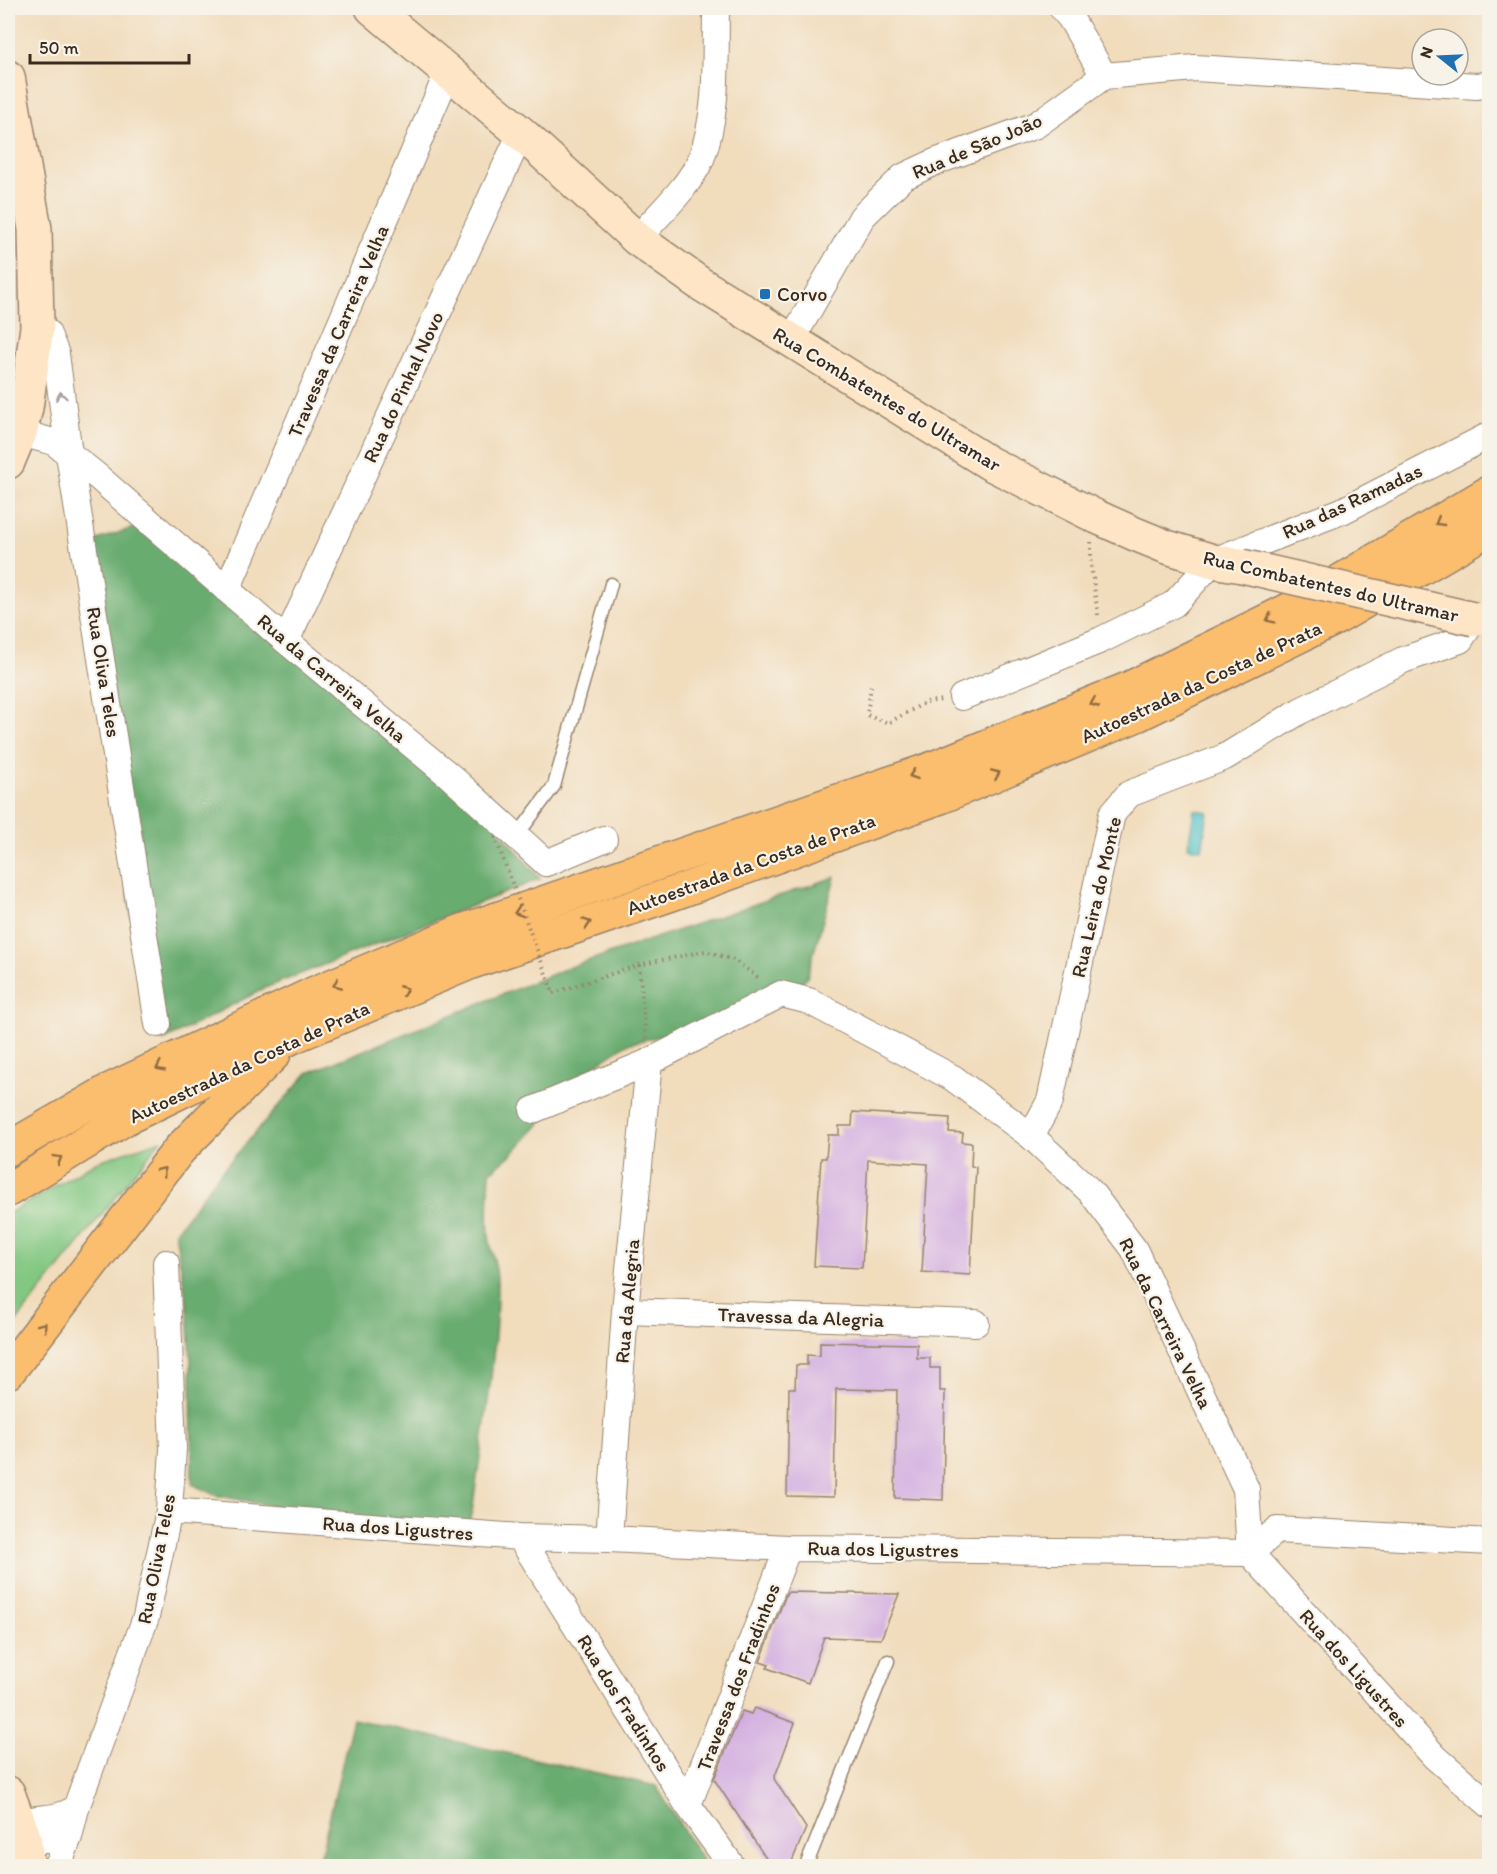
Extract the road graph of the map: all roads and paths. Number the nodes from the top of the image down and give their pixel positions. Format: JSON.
{"nodes":[{"id":1,"x":716,"y":8,"type":"edge"},
{"id":2,"x":1062,"y":8,"type":"edge"},
{"id":3,"x":384,"y":12,"type":"edge"},
{"id":4,"x":448,"y":72,"type":"junction"},
{"id":5,"x":1104,"y":76,"type":"junction"},
{"id":6,"x":8,"y":77,"type":"edge"},
{"id":7,"x":1490,"y":84,"type":"edge"},
{"id":8,"x":521,"y":133,"type":"junction"},
{"id":9,"x":637,"y":238,"type":"junction"},
{"id":10,"x":37,"y":327,"type":"junction"},
{"id":11,"x":791,"y":341,"type":"junction"},
{"id":12,"x":1490,"y":435,"type":"edge"},
{"id":13,"x":14,"y":447,"type":"edge"},
{"id":14,"x":69,"y":454,"type":"junction"},
{"id":15,"x":1490,"y":492,"type":"edge"},
{"id":16,"x":1095,"y":516,"type":"junction"},
{"id":17,"x":1490,"y":528,"type":"edge"},
{"id":18,"x":1227,"y":563,"type":"junction"},
{"id":19,"x":611,"y":584,"type":"dead end"},
{"id":20,"x":227,"y":590,"type":"junction"},
{"id":21,"x":1482,"y":621,"type":"edge"},
{"id":22,"x":1101,"y":640,"type":"junction"},
{"id":23,"x":286,"y":641,"type":"junction"},
{"id":24,"x":871,"y":686,"type":"dead end"},
{"id":25,"x":962,"y":697,"type":"joint"},
{"id":26,"x":505,"y":837,"type":"junction"},
{"id":27,"x":604,"y":839,"type":"dead end"},
{"id":28,"x":639,"y":965,"type":"junction"},
{"id":29,"x":780,"y":994,"type":"junction"},
{"id":30,"x":158,"y":1024,"type":"dead end"},
{"id":31,"x":292,"y":1036,"type":"junction"},
{"id":32,"x":649,"y":1062,"type":"junction"},
{"id":33,"x":533,"y":1110,"type":"dead end"},
{"id":34,"x":1031,"y":1136,"type":"junction"},
{"id":35,"x":8,"y":1149,"type":"edge"},
{"id":36,"x":8,"y":1190,"type":"edge"},
{"id":37,"x":166,"y":1263,"type":"dead end"},
{"id":38,"x":625,"y":1311,"type":"junction"},
{"id":39,"x":976,"y":1323,"type":"dead end"},
{"id":40,"x":8,"y":1372,"type":"edge"},
{"id":41,"x":169,"y":1511,"type":"junction"},
{"id":42,"x":520,"y":1538,"type":"junction"},
{"id":43,"x":609,"y":1539,"type":"junction"},
{"id":44,"x":1490,"y":1542,"type":"edge"},
{"id":45,"x":788,"y":1548,"type":"junction"},
{"id":46,"x":1250,"y":1553,"type":"junction"},
{"id":47,"x":888,"y":1661,"type":"dead end"},
{"id":48,"x":8,"y":1792,"type":"edge"},
{"id":49,"x":688,"y":1805,"type":"junction"},
{"id":50,"x":1490,"y":1805,"type":"edge"},
{"id":51,"x":74,"y":1818,"type":"junction"},
{"id":52,"x":24,"y":1844,"type":"edge"},
{"id":53,"x":58,"y":1866,"type":"edge"},
{"id":54,"x":732,"y":1866,"type":"edge"},
{"id":55,"x":806,"y":1866,"type":"edge"}],
"edges":[{"from":1,"to":9,"type":"street"},
{"from":2,"to":5,"type":"street"},
{"from":3,"to":4,"type":"main road","name":"Rua Combatentes do Ultramar"},
{"from":4,"to":8,"type":"main road","name":"Rua Combatentes do Ultramar"},
{"from":4,"to":20,"type":"street","name":"Travessa da Carreira Velha"},
{"from":5,"to":7,"type":"street"},
{"from":5,"to":11,"type":"street","name":"Rua de São João"},
{"from":6,"to":10,"type":"main road"},
{"from":8,"to":9,"type":"main road","name":"Rua Combatentes do Ultramar"},
{"from":8,"to":23,"type":"street","name":"Rua do Pinhal Novo"},
{"from":9,"to":11,"type":"main road","name":"Rua Combatentes do Ultramar"},
{"from":10,"to":13,"type":"main road"},
{"from":14,"to":10,"type":"street","name":"Rua Oliva Teles","one_way":true},
{"from":11,"to":16,"type":"main road","name":"Rua Combatentes do Ultramar"},
{"from":12,"to":18,"type":"street","name":"Rua das Ramadas"},
{"from":13,"to":14,"type":"street","name":"Rua da Carreira Velha"},
{"from":14,"to":20,"type":"street","name":"Rua da Carreira Velha"},
{"from":14,"to":30,"type":"street","name":"Rua Oliva Teles"},
{"from":15,"to":35,"type":"highway","name":"Autoestrada da Costa de Prata","one_way":true},
{"from":16,"to":18,"type":"main road","name":"Rua Combatentes do Ultramar"},
{"from":16,"to":22,"type":"path"},
{"from":31,"to":17,"type":"highway","name":"Autoestrada da Costa de Prata","one_way":true},
{"from":18,"to":21,"type":"main road","name":"Rua Combatentes do Ultramar","bridge":true},
{"from":18,"to":22,"type":"street"},
{"from":19,"to":26,"type":"lane"},
{"from":20,"to":23,"type":"street","name":"Rua da Carreira Velha"},
{"from":21,"to":34,"type":"street","name":"Rua Leira do Monte"},
{"from":22,"to":25,"type":"street"},
{"from":23,"to":26,"type":"street","name":"Rua da Carreira Velha"},
{"from":24,"to":25,"type":"path"},
{"from":26,"to":27,"type":"street","name":"Rua da Carreira Velha"},
{"from":26,"to":28,"type":"path","bridge":true},
{"from":28,"to":29,"type":"path"},
{"from":28,"to":32,"type":"path"},
{"from":29,"to":32,"type":"street"},
{"from":29,"to":34,"type":"street","name":"Rua da Carreira Velha"},
{"from":36,"to":31,"type":"highway","name":"Autoestrada da Costa de Prata","one_way":true},
{"from":40,"to":31,"type":"highway","one_way":true},
{"from":32,"to":33,"type":"street"},
{"from":32,"to":38,"type":"street","name":"Rua da Alegria"},
{"from":34,"to":46,"type":"street","name":"Rua da Carreira Velha"},
{"from":37,"to":41,"type":"street","name":"Rua Oliva Teles"},
{"from":38,"to":39,"type":"street","name":"Travessa da Alegria"},
{"from":38,"to":43,"type":"street","name":"Rua da Alegria"},
{"from":41,"to":42,"type":"street","name":"Rua dos Ligustres"},
{"from":41,"to":51,"type":"street","name":"Rua Oliva Teles"},
{"from":42,"to":43,"type":"street","name":"Rua dos Ligustres"},
{"from":42,"to":49,"type":"street","name":"Rua dos Fradinhos"},
{"from":43,"to":45,"type":"street","name":"Rua dos Ligustres"},
{"from":44,"to":46,"type":"street"},
{"from":45,"to":46,"type":"street","name":"Rua dos Ligustres"},
{"from":45,"to":49,"type":"street","name":"Travessa dos Fradinhos"},
{"from":46,"to":50,"type":"street","name":"Rua dos Ligustres"},
{"from":47,"to":55,"type":"lane"},
{"from":48,"to":52,"type":"main road"},
{"from":49,"to":54,"type":"street","name":"Rua dos Fradinhos"},
{"from":51,"to":52,"type":"street"},
{"from":51,"to":53,"type":"street","name":"Rua Oliva Teles"}]}
